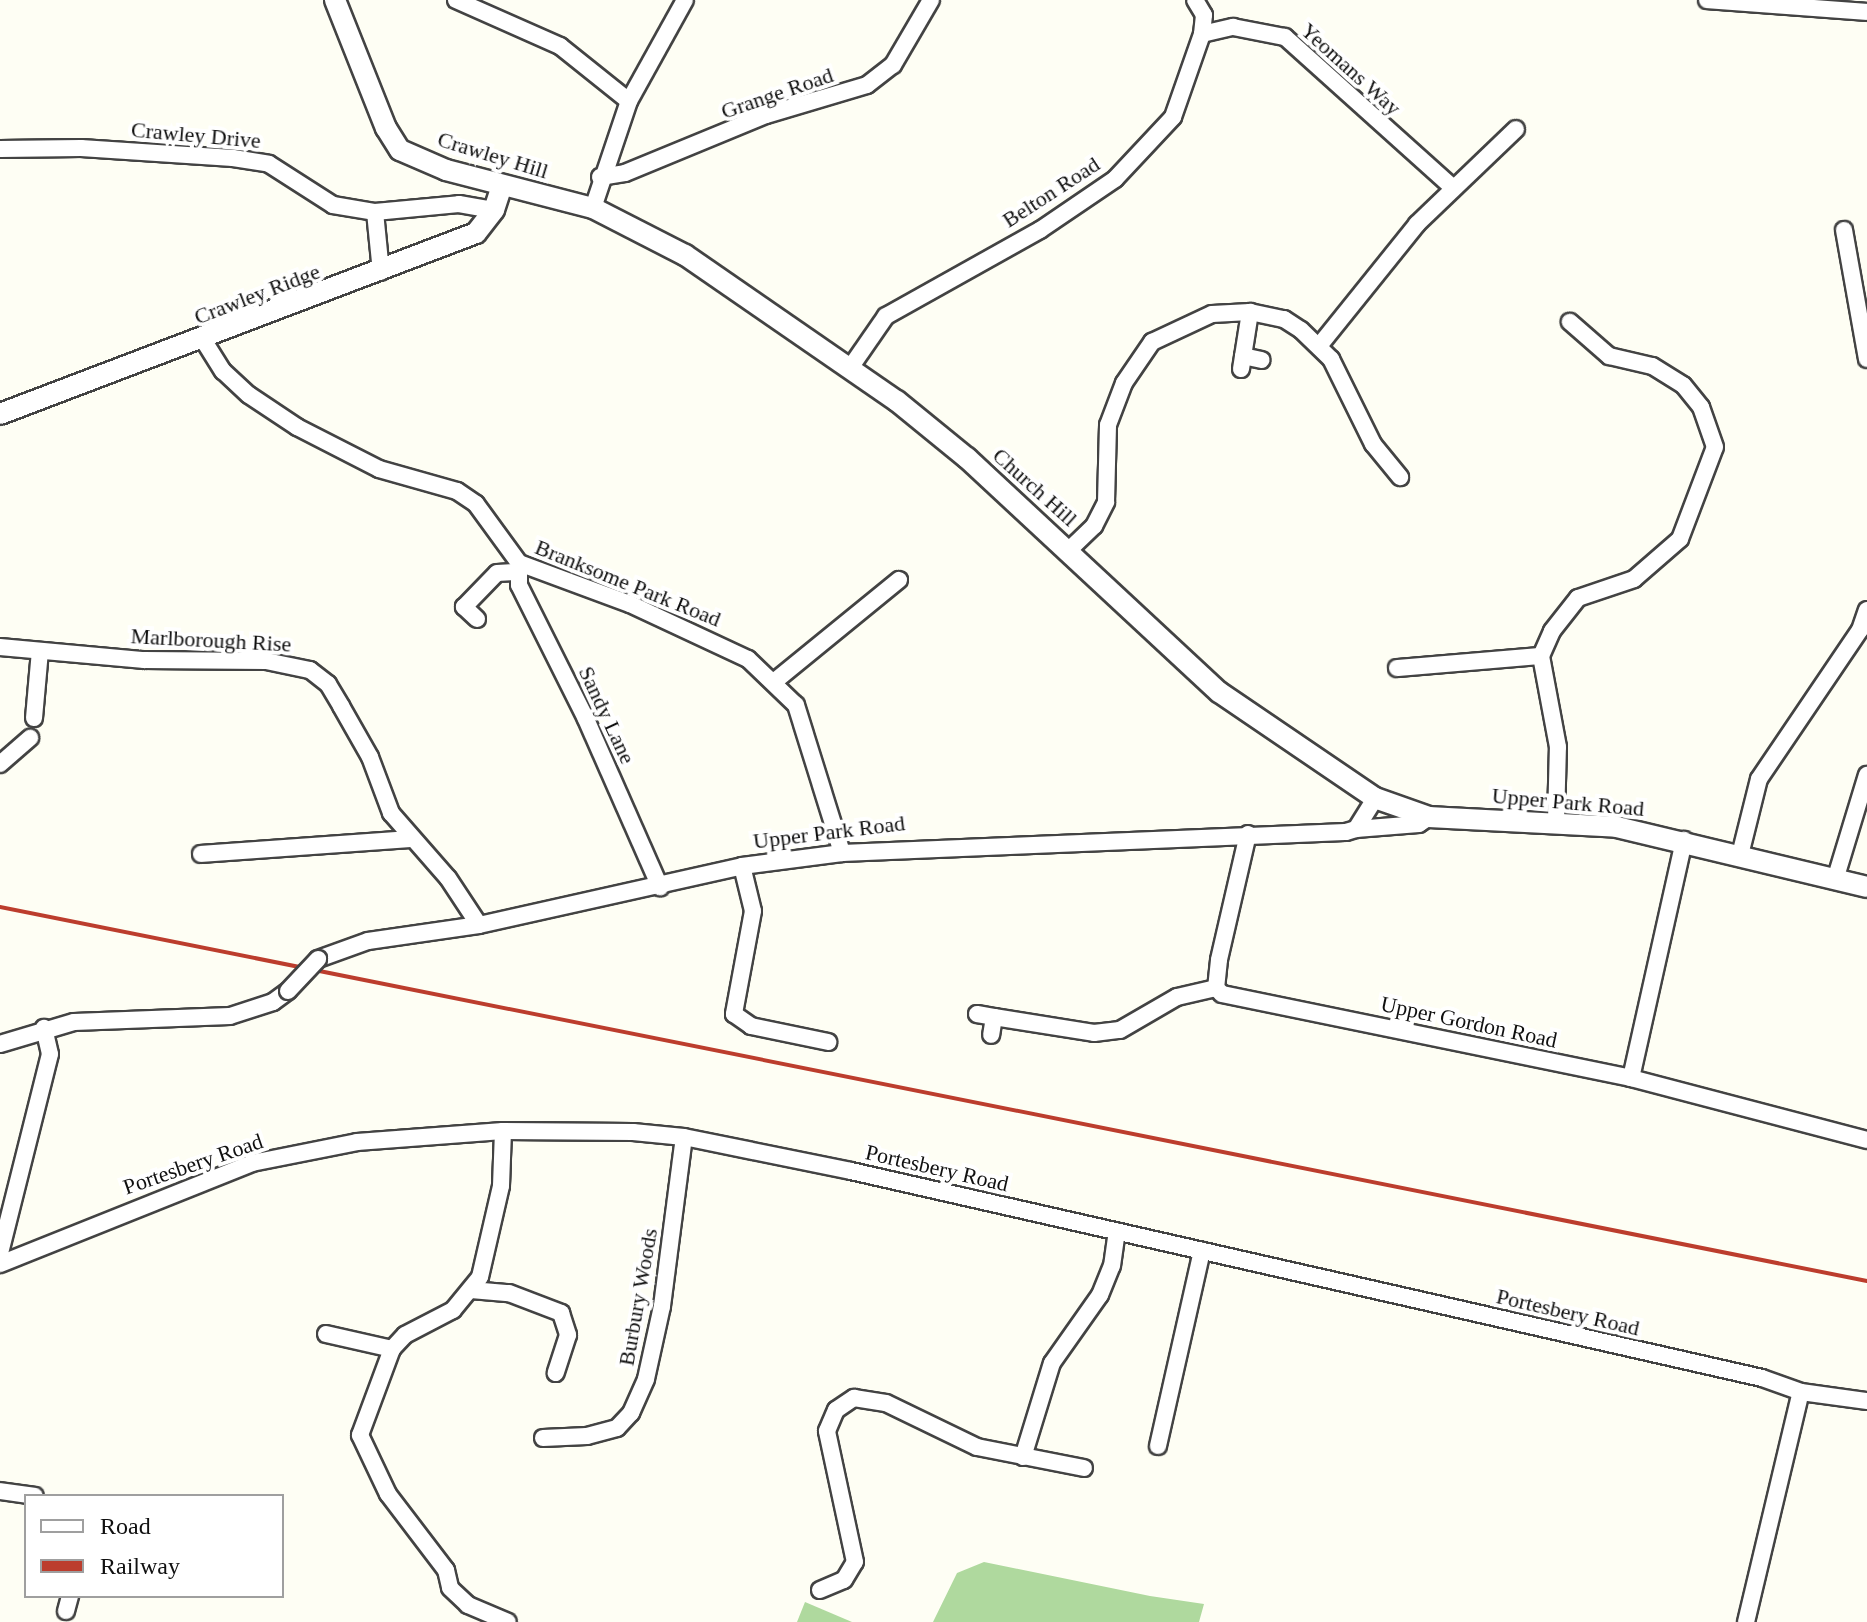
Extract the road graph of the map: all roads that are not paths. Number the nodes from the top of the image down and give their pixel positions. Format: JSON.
{"nodes":[{"id":1,"x":335,"y":0,"type":"edge"},
{"id":2,"x":456,"y":0,"type":"edge"},
{"id":3,"x":685,"y":0,"type":"edge"},
{"id":4,"x":931,"y":0,"type":"edge"},
{"id":5,"x":1195,"y":0,"type":"edge"},
{"id":6,"x":1707,"y":0,"type":"edge"},
{"id":7,"x":1867,"y":12,"type":"edge"},
{"id":8,"x":1202,"y":34,"type":"junction"},
{"id":9,"x":629,"y":101,"type":"junction"},
{"id":10,"x":1516,"y":129,"type":"dead end"},
{"id":11,"x":0,"y":149,"type":"edge"},
{"id":12,"x":600,"y":177,"type":"junction"},
{"id":13,"x":502,"y":185,"type":"junction"},
{"id":14,"x":1452,"y":187,"type":"junction"},
{"id":15,"x":593,"y":208,"type":"junction"},
{"id":16,"x":494,"y":210,"type":"junction"},
{"id":17,"x":375,"y":212,"type":"junction"},
{"id":18,"x":1844,"y":230,"type":"dead end"},
{"id":19,"x":381,"y":272,"type":"junction"},
{"id":20,"x":1250,"y":312,"type":"junction"},
{"id":21,"x":1570,"y":322,"type":"dead end"},
{"id":22,"x":1865,"y":329,"type":"edge"},
{"id":23,"x":204,"y":341,"type":"junction"},
{"id":24,"x":1319,"y":346,"type":"junction"},
{"id":25,"x":1867,"y":359,"type":"edge"},
{"id":26,"x":1262,"y":360,"type":"dead end"},
{"id":27,"x":850,"y":368,"type":"junction"},
{"id":28,"x":0,"y":414,"type":"edge"},
{"id":29,"x":1400,"y":477,"type":"dead end"},
{"id":30,"x":1069,"y":550,"type":"junction"},
{"id":31,"x":519,"y":568,"type":"junction"},
{"id":32,"x":899,"y":580,"type":"dead end"},
{"id":33,"x":1867,"y":610,"type":"edge"},
{"id":34,"x":477,"y":619,"type":"dead end"},
{"id":35,"x":1863,"y":630,"type":"edge"},
{"id":36,"x":0,"y":647,"type":"edge"},
{"id":37,"x":40,"y":651,"type":"junction"},
{"id":38,"x":1541,"y":656,"type":"junction"},
{"id":39,"x":1397,"y":668,"type":"dead end"},
{"id":40,"x":775,"y":681,"type":"junction"},
{"id":41,"x":34,"y":718,"type":"dead end"},
{"id":42,"x":30,"y":738,"type":"dead end"},
{"id":43,"x":0,"y":764,"type":"edge"},
{"id":44,"x":1867,"y":775,"type":"edge"},
{"id":45,"x":1375,"y":798,"type":"junction"},
{"id":46,"x":1429,"y":817,"type":"junction"},
{"id":47,"x":1556,"y":821,"type":"junction"},
{"id":48,"x":1356,"y":829,"type":"junction"},
{"id":49,"x":1248,"y":834,"type":"junction"},
{"id":50,"x":409,"y":839,"type":"junction"},
{"id":51,"x":1684,"y":840,"type":"junction"},
{"id":52,"x":842,"y":853,"type":"junction"},
{"id":53,"x":201,"y":854,"type":"dead end"},
{"id":54,"x":1740,"y":855,"type":"junction"},
{"id":55,"x":742,"y":866,"type":"junction"},
{"id":56,"x":1835,"y":880,"type":"junction"},
{"id":57,"x":660,"y":887,"type":"junction"},
{"id":58,"x":1867,"y":887,"type":"edge"},
{"id":59,"x":479,"y":925,"type":"junction"},
{"id":60,"x":1216,"y":988,"type":"junction"},
{"id":61,"x":977,"y":1014,"type":"dead end"},
{"id":62,"x":994,"y":1017,"type":"junction"},
{"id":63,"x":44,"y":1028,"type":"junction"},
{"id":64,"x":991,"y":1035,"type":"dead end"},
{"id":65,"x":828,"y":1042,"type":"dead end"},
{"id":66,"x":0,"y":1044,"type":"edge"},
{"id":67,"x":1631,"y":1078,"type":"junction"},
{"id":68,"x":503,"y":1131,"type":"junction"},
{"id":69,"x":684,"y":1137,"type":"junction"},
{"id":70,"x":1867,"y":1140,"type":"edge"},
{"id":71,"x":1117,"y":1231,"type":"junction"},
{"id":72,"x":1202,"y":1251,"type":"junction"},
{"id":73,"x":0,"y":1253,"type":"edge"},
{"id":74,"x":0,"y":1264,"type":"edge"},
{"id":75,"x":471,"y":1290,"type":"junction"},
{"id":76,"x":326,"y":1334,"type":"dead end"},
{"id":77,"x":392,"y":1349,"type":"junction"},
{"id":78,"x":556,"y":1373,"type":"dead end"},
{"id":79,"x":1801,"y":1392,"type":"junction"},
{"id":80,"x":1867,"y":1401,"type":"edge"},
{"id":81,"x":543,"y":1438,"type":"dead end"},
{"id":82,"x":1158,"y":1446,"type":"dead end"},
{"id":83,"x":1023,"y":1457,"type":"junction"},
{"id":84,"x":1084,"y":1468,"type":"dead end"},
{"id":85,"x":0,"y":1491,"type":"edge"},
{"id":86,"x":24,"y":1494,"type":"edge"},
{"id":87,"x":820,"y":1590,"type":"dead end"},
{"id":88,"x":508,"y":1622,"type":"edge"},
{"id":89,"x":1746,"y":1622,"type":"edge"}],
"edges":[{"from":1,"to":13,"type":"street","name":"Crawley Hill"},
{"from":2,"to":9,"type":"street"},
{"from":3,"to":9,"type":"street"},
{"from":4,"to":12,"type":"street","name":"Grange Road"},
{"from":5,"to":8,"type":"street"},
{"from":6,"to":7,"type":"street"},
{"from":8,"to":14,"type":"street","name":"Yeomans Way"},
{"from":8,"to":27,"type":"street","name":"Belton Road"},
{"from":9,"to":12,"type":"street"},
{"from":10,"to":14,"type":"street"},
{"from":11,"to":17,"type":"street","name":"Crawley Drive"},
{"from":12,"to":15,"type":"street"},
{"from":13,"to":15,"type":"street","name":"Crawley Hill"},
{"from":13,"to":16,"type":"street","name":"Crawley Ridge"},
{"from":14,"to":24,"type":"street"},
{"from":15,"to":27,"type":"street","name":"Church Hill"},
{"from":16,"to":17,"type":"street","name":"Crawley Drive"},
{"from":16,"to":19,"type":"street","name":"Crawley Ridge"},
{"from":17,"to":19,"type":"street"},
{"from":18,"to":22,"type":"street"},
{"from":19,"to":23,"type":"street","name":"Crawley Ridge"},
{"from":20,"to":24,"type":"street"},
{"from":20,"to":26,"type":"street"},
{"from":20,"to":30,"type":"street"},
{"from":21,"to":38,"type":"street"},
{"from":22,"to":25,"type":"street"},
{"from":23,"to":28,"type":"street","name":"Crawley Ridge"},
{"from":23,"to":31,"type":"street","name":"Branksome Park Road"},
{"from":24,"to":29,"type":"street"},
{"from":27,"to":30,"type":"street","name":"Church Hill"},
{"from":30,"to":45,"type":"street","name":"Church Hill"},
{"from":31,"to":34,"type":"street"},
{"from":31,"to":40,"type":"street","name":"Branksome Park Road"},
{"from":31,"to":57,"type":"street","name":"Sandy Lane"},
{"from":32,"to":40,"type":"street"},
{"from":33,"to":35,"type":"street"},
{"from":35,"to":54,"type":"street"},
{"from":36,"to":37,"type":"street","name":"Marlborough Rise"},
{"from":37,"to":41,"type":"street"},
{"from":37,"to":50,"type":"street","name":"Marlborough Rise"},
{"from":38,"to":39,"type":"street"},
{"from":38,"to":47,"type":"street"},
{"from":40,"to":52,"type":"street","name":"Branksome Park Road"},
{"from":42,"to":43,"type":"street"},
{"from":44,"to":56,"type":"street"},
{"from":45,"to":46,"type":"street","name":"Church Hill"},
{"from":45,"to":48,"type":"street"},
{"from":46,"to":47,"type":"street","name":"Upper Park Road"},
{"from":46,"to":48,"type":"street","name":"Upper Park Road"},
{"from":47,"to":51,"type":"street","name":"Upper Park Road"},
{"from":48,"to":49,"type":"street","name":"Upper Park Road"},
{"from":49,"to":52,"type":"street","name":"Upper Park Road"},
{"from":49,"to":60,"type":"street"},
{"from":50,"to":53,"type":"street"},
{"from":50,"to":59,"type":"street","name":"Marlborough Rise"},
{"from":51,"to":54,"type":"street","name":"Upper Park Road"},
{"from":51,"to":67,"type":"street"},
{"from":52,"to":55,"type":"street","name":"Upper Park Road"},
{"from":54,"to":56,"type":"street","name":"Upper Park Road"},
{"from":55,"to":57,"type":"street","name":"Upper Park Road"},
{"from":55,"to":65,"type":"street"},
{"from":56,"to":58,"type":"street","name":"Upper Park Road"},
{"from":57,"to":59,"type":"street","name":"Upper Park Road"},
{"from":59,"to":63,"type":"street","name":"Upper Park Road","bridge":true},
{"from":60,"to":62,"type":"street"},
{"from":60,"to":67,"type":"street","name":"Upper Gordon Road"},
{"from":61,"to":62,"type":"street"},
{"from":62,"to":64,"type":"street"},
{"from":63,"to":66,"type":"street"},
{"from":63,"to":73,"type":"street"},
{"from":67,"to":70,"type":"street","name":"Upper Gordon Road"},
{"from":68,"to":69,"type":"street","name":"Portesbery Road"},
{"from":68,"to":74,"type":"street","name":"Portesbery Road"},
{"from":68,"to":75,"type":"street"},
{"from":69,"to":71,"type":"street","name":"Portesbery Road"},
{"from":69,"to":81,"type":"street","name":"Burbury Woods"},
{"from":71,"to":72,"type":"street","name":"Portesbery Road"},
{"from":71,"to":83,"type":"street"},
{"from":72,"to":79,"type":"street","name":"Portesbery Road"},
{"from":72,"to":82,"type":"street"},
{"from":75,"to":77,"type":"street"},
{"from":75,"to":78,"type":"street"},
{"from":76,"to":77,"type":"street"},
{"from":77,"to":88,"type":"street"},
{"from":79,"to":80,"type":"street","name":"Portesbery Road"},
{"from":79,"to":89,"type":"street"},
{"from":83,"to":84,"type":"street"},
{"from":83,"to":87,"type":"street"},
{"from":85,"to":86,"type":"street"}]}
